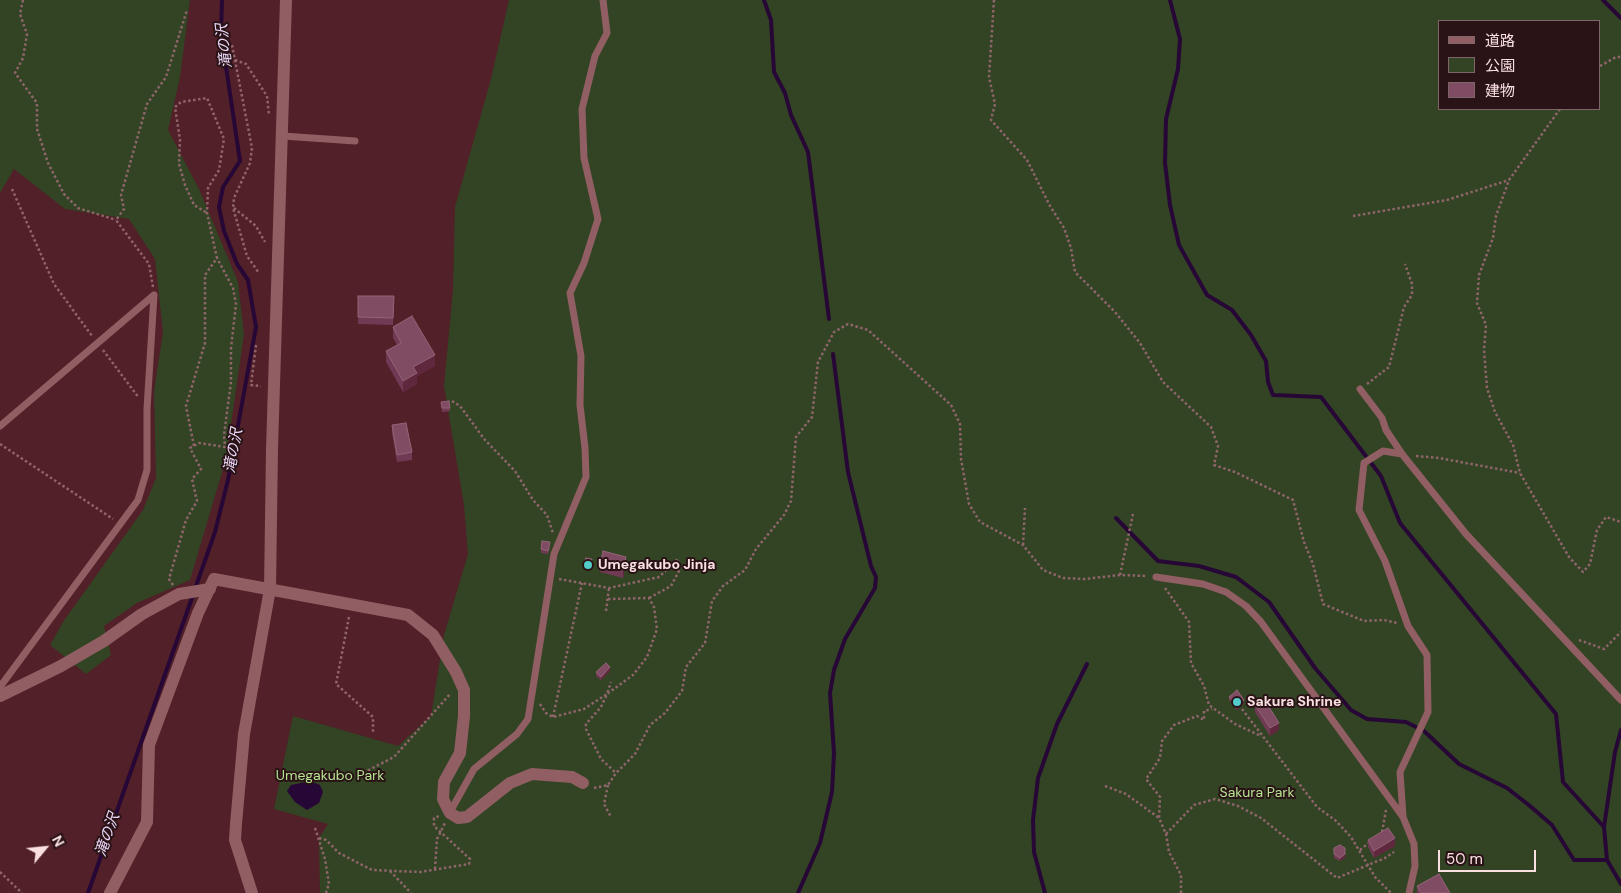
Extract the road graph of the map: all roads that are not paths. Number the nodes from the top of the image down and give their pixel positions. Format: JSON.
{"nodes":[{"id":1,"x":286,"y":0,"type":"edge"},
{"id":2,"x":603,"y":0,"type":"edge"},
{"id":3,"x":283,"y":132,"type":"junction"},
{"id":4,"x":356,"y":141,"type":"dead end"},
{"id":5,"x":1360,"y":389,"type":"road end"},
{"id":6,"x":0,"y":426,"type":"edge"},
{"id":7,"x":1402,"y":454,"type":"junction"},
{"id":8,"x":1156,"y":577,"type":"road end"},
{"id":9,"x":206,"y":589,"type":"junction"},
{"id":10,"x":270,"y":589,"type":"junction"},
{"id":11,"x":0,"y":687,"type":"edge"},
{"id":12,"x":0,"y":696,"type":"edge"},
{"id":13,"x":1621,"y":700,"type":"edge"},
{"id":14,"x":583,"y":783,"type":"road end"},
{"id":15,"x":450,"y":813,"type":"junction"},
{"id":16,"x":1403,"y":817,"type":"junction"},
{"id":17,"x":110,"y":893,"type":"edge"},
{"id":18,"x":252,"y":893,"type":"edge"},
{"id":19,"x":1408,"y":893,"type":"edge"}],
"edges":[{"from":1,"to":3,"type":"street"},
{"from":2,"to":15,"type":"lane"},
{"from":3,"to":4,"type":"lane"},
{"from":3,"to":10,"type":"street"},
{"from":5,"to":7,"type":"lane"},
{"from":6,"to":11,"type":"lane"},
{"from":7,"to":13,"type":"lane"},
{"from":7,"to":16,"type":"lane"},
{"from":8,"to":16,"type":"lane"},
{"from":9,"to":10,"type":"street"},
{"from":9,"to":12,"type":"street"},
{"from":9,"to":17,"type":"street"},
{"from":10,"to":15,"type":"street"},
{"from":10,"to":18,"type":"street"},
{"from":14,"to":15,"type":"street"},
{"from":16,"to":19,"type":"lane"}]}
